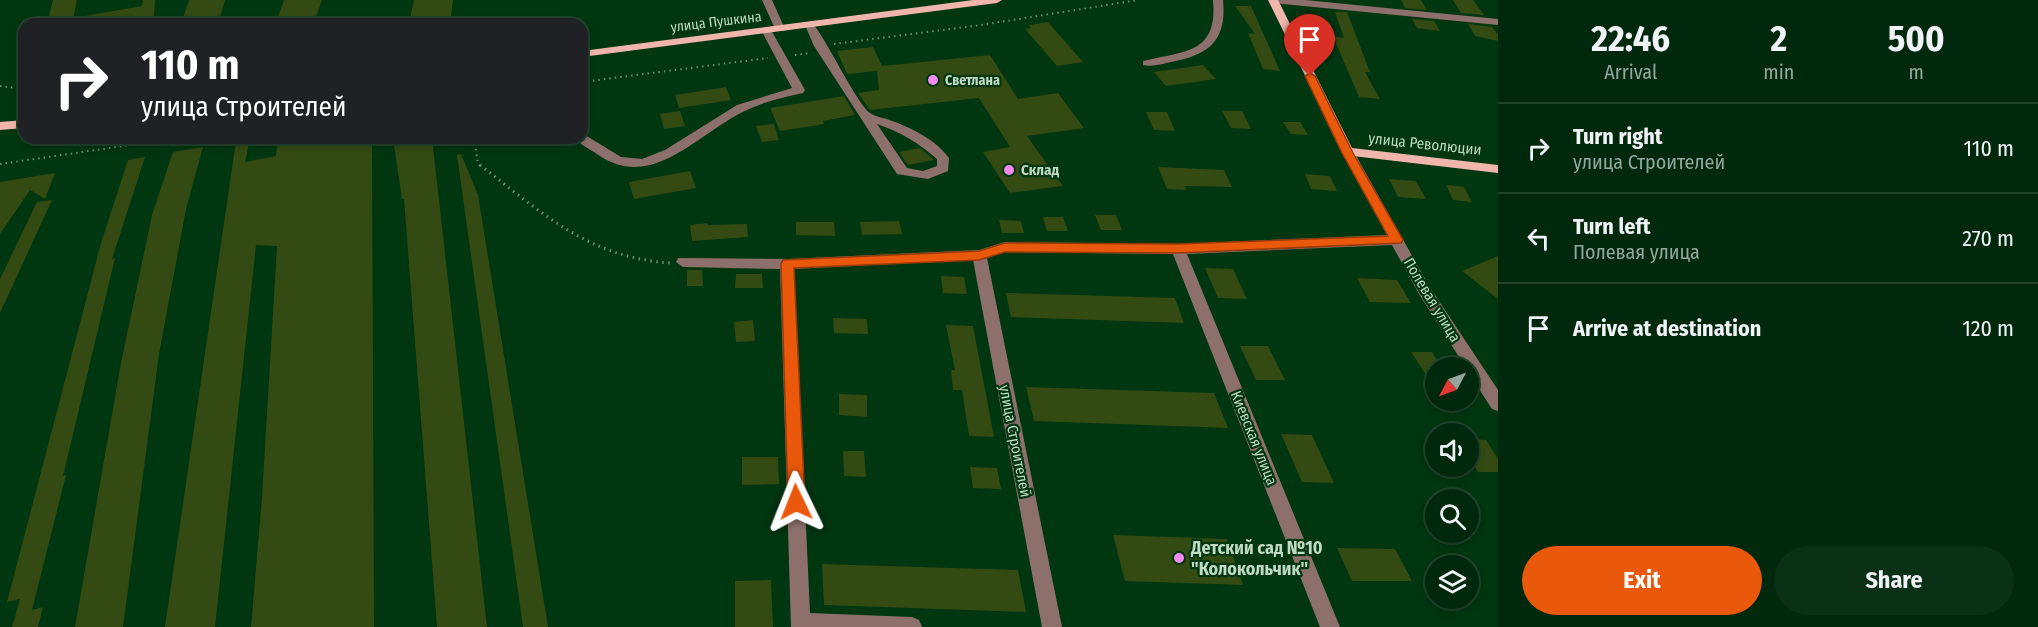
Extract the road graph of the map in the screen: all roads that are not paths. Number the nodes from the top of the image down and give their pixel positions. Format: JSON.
{"nodes":[{"id":1,"x":767,"y":0,"type":"edge"},
{"id":2,"x":997,"y":0,"type":"edge"},
{"id":3,"x":1218,"y":0,"type":"edge"},
{"id":4,"x":1273,"y":0,"type":"edge"},
{"id":5,"x":1498,"y":22,"type":"edge"},
{"id":6,"x":810,"y":25,"type":"junction"},
{"id":7,"x":780,"y":29,"type":"junction"},
{"id":8,"x":766,"y":30,"type":"junction"},
{"id":9,"x":588,"y":53,"type":"edge"},
{"id":10,"x":1147,"y":63,"type":"dead end"},
{"id":11,"x":869,"y":117,"type":"junction"},
{"id":12,"x":18,"y":124,"type":"edge"},
{"id":13,"x":0,"y":126,"type":"edge"},
{"id":14,"x":588,"y":143,"type":"edge"},
{"id":15,"x":1348,"y":153,"type":"junction"},
{"id":16,"x":1498,"y":169,"type":"edge"},
{"id":17,"x":1397,"y":240,"type":"junction"},
{"id":18,"x":1178,"y":249,"type":"junction"},
{"id":19,"x":979,"y":255,"type":"junction"},
{"id":20,"x":683,"y":262,"type":"road end"},
{"id":21,"x":787,"y":264,"type":"junction"},
{"id":22,"x":1498,"y":404,"type":"edge"},
{"id":23,"x":801,"y":624,"type":"edge"},
{"id":24,"x":912,"y":627,"type":"edge"},
{"id":25,"x":1052,"y":627,"type":"edge"},
{"id":26,"x":1330,"y":627,"type":"edge"}],
"edges":[{"from":1,"to":7,"type":"street"},
{"from":2,"to":6,"type":"main road","name":"улица Пушкина"},
{"from":3,"to":10,"type":"street"},
{"from":4,"to":5,"type":"street"},
{"from":4,"to":15,"type":"main road","name":"Полевая улица"},
{"from":6,"to":7,"type":"main road","name":"улица Пушкина"},
{"from":6,"to":11,"type":"street"},
{"from":7,"to":8,"type":"main road","name":"улица Пушкина"},
{"from":8,"to":9,"type":"main road","name":"улица Пушкина"},
{"from":8,"to":14,"type":"street"},
{"from":11,"to":11,"type":"street"},
{"from":12,"to":13,"type":"main road"},
{"from":15,"to":16,"type":"main road","name":"улица Революции"},
{"from":15,"to":17,"type":"street","name":"Полевая улица"},
{"from":17,"to":18,"type":"street"},
{"from":17,"to":22,"type":"street","name":"Полевая улица"},
{"from":18,"to":19,"type":"street"},
{"from":18,"to":26,"type":"street","name":"Киевская улица"},
{"from":19,"to":21,"type":"street"},
{"from":19,"to":25,"type":"street","name":"улица Строителей"},
{"from":20,"to":21,"type":"street"},
{"from":21,"to":23,"type":"street"},
{"from":23,"to":24,"type":"street"}]}
